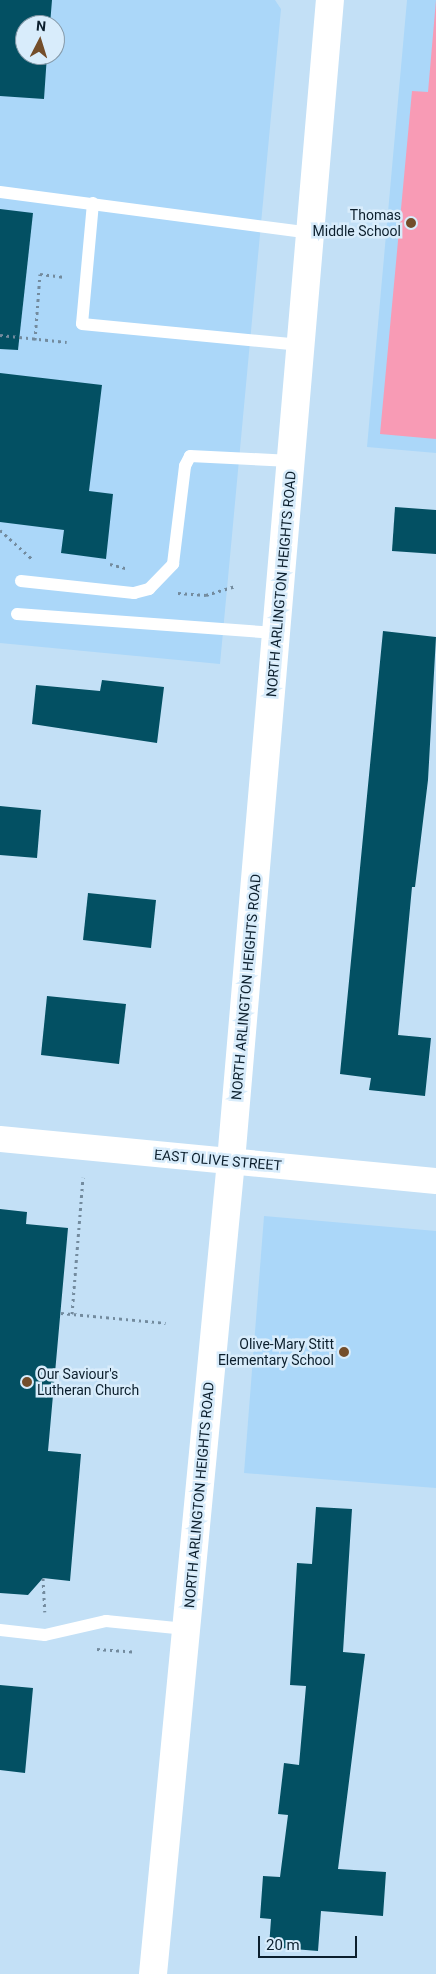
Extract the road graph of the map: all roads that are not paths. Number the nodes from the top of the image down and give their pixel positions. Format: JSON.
{"nodes":[{"id":1,"x":330,"y":0,"type":"edge"},
{"id":2,"x":0,"y":192,"type":"edge"},
{"id":3,"x":93,"y":203,"type":"junction"},
{"id":4,"x":311,"y":233,"type":"junction"},
{"id":5,"x":301,"y":345,"type":"junction"},
{"id":6,"x":291,"y":461,"type":"junction"},
{"id":7,"x":21,"y":581,"type":"dead end"},
{"id":8,"x":18,"y":614,"type":"dead end"},
{"id":9,"x":276,"y":633,"type":"junction"},
{"id":10,"x":0,"y":1139,"type":"edge"},
{"id":11,"x":231,"y":1161,"type":"junction"},
{"id":12,"x":436,"y":1181,"type":"edge"},
{"id":13,"x":186,"y":1629,"type":"junction"},
{"id":14,"x":0,"y":1630,"type":"edge"},
{"id":15,"x":153,"y":1974,"type":"edge"}],
"edges":[{"from":1,"to":4,"type":"main road","name":"NORTH ARLINGTON HEIGHTS ROAD"},
{"from":2,"to":3,"type":"lane"},
{"from":3,"to":4,"type":"lane"},
{"from":3,"to":5,"type":"lane"},
{"from":4,"to":5,"type":"main road","name":"NORTH ARLINGTON HEIGHTS ROAD"},
{"from":5,"to":6,"type":"main road","name":"NORTH ARLINGTON HEIGHTS ROAD"},
{"from":6,"to":7,"type":"lane"},
{"from":6,"to":9,"type":"main road","name":"NORTH ARLINGTON HEIGHTS ROAD"},
{"from":8,"to":9,"type":"lane"},
{"from":9,"to":11,"type":"main road","name":"NORTH ARLINGTON HEIGHTS ROAD"},
{"from":10,"to":11,"type":"street","name":"EAST OLIVE STREET"},
{"from":11,"to":12,"type":"street","name":"EAST OLIVE STREET"},
{"from":11,"to":13,"type":"main road","name":"NORTH ARLINGTON HEIGHTS ROAD"},
{"from":13,"to":14,"type":"lane"},
{"from":13,"to":15,"type":"main road","name":"NORTH ARLINGTON HEIGHTS ROAD"}]}
